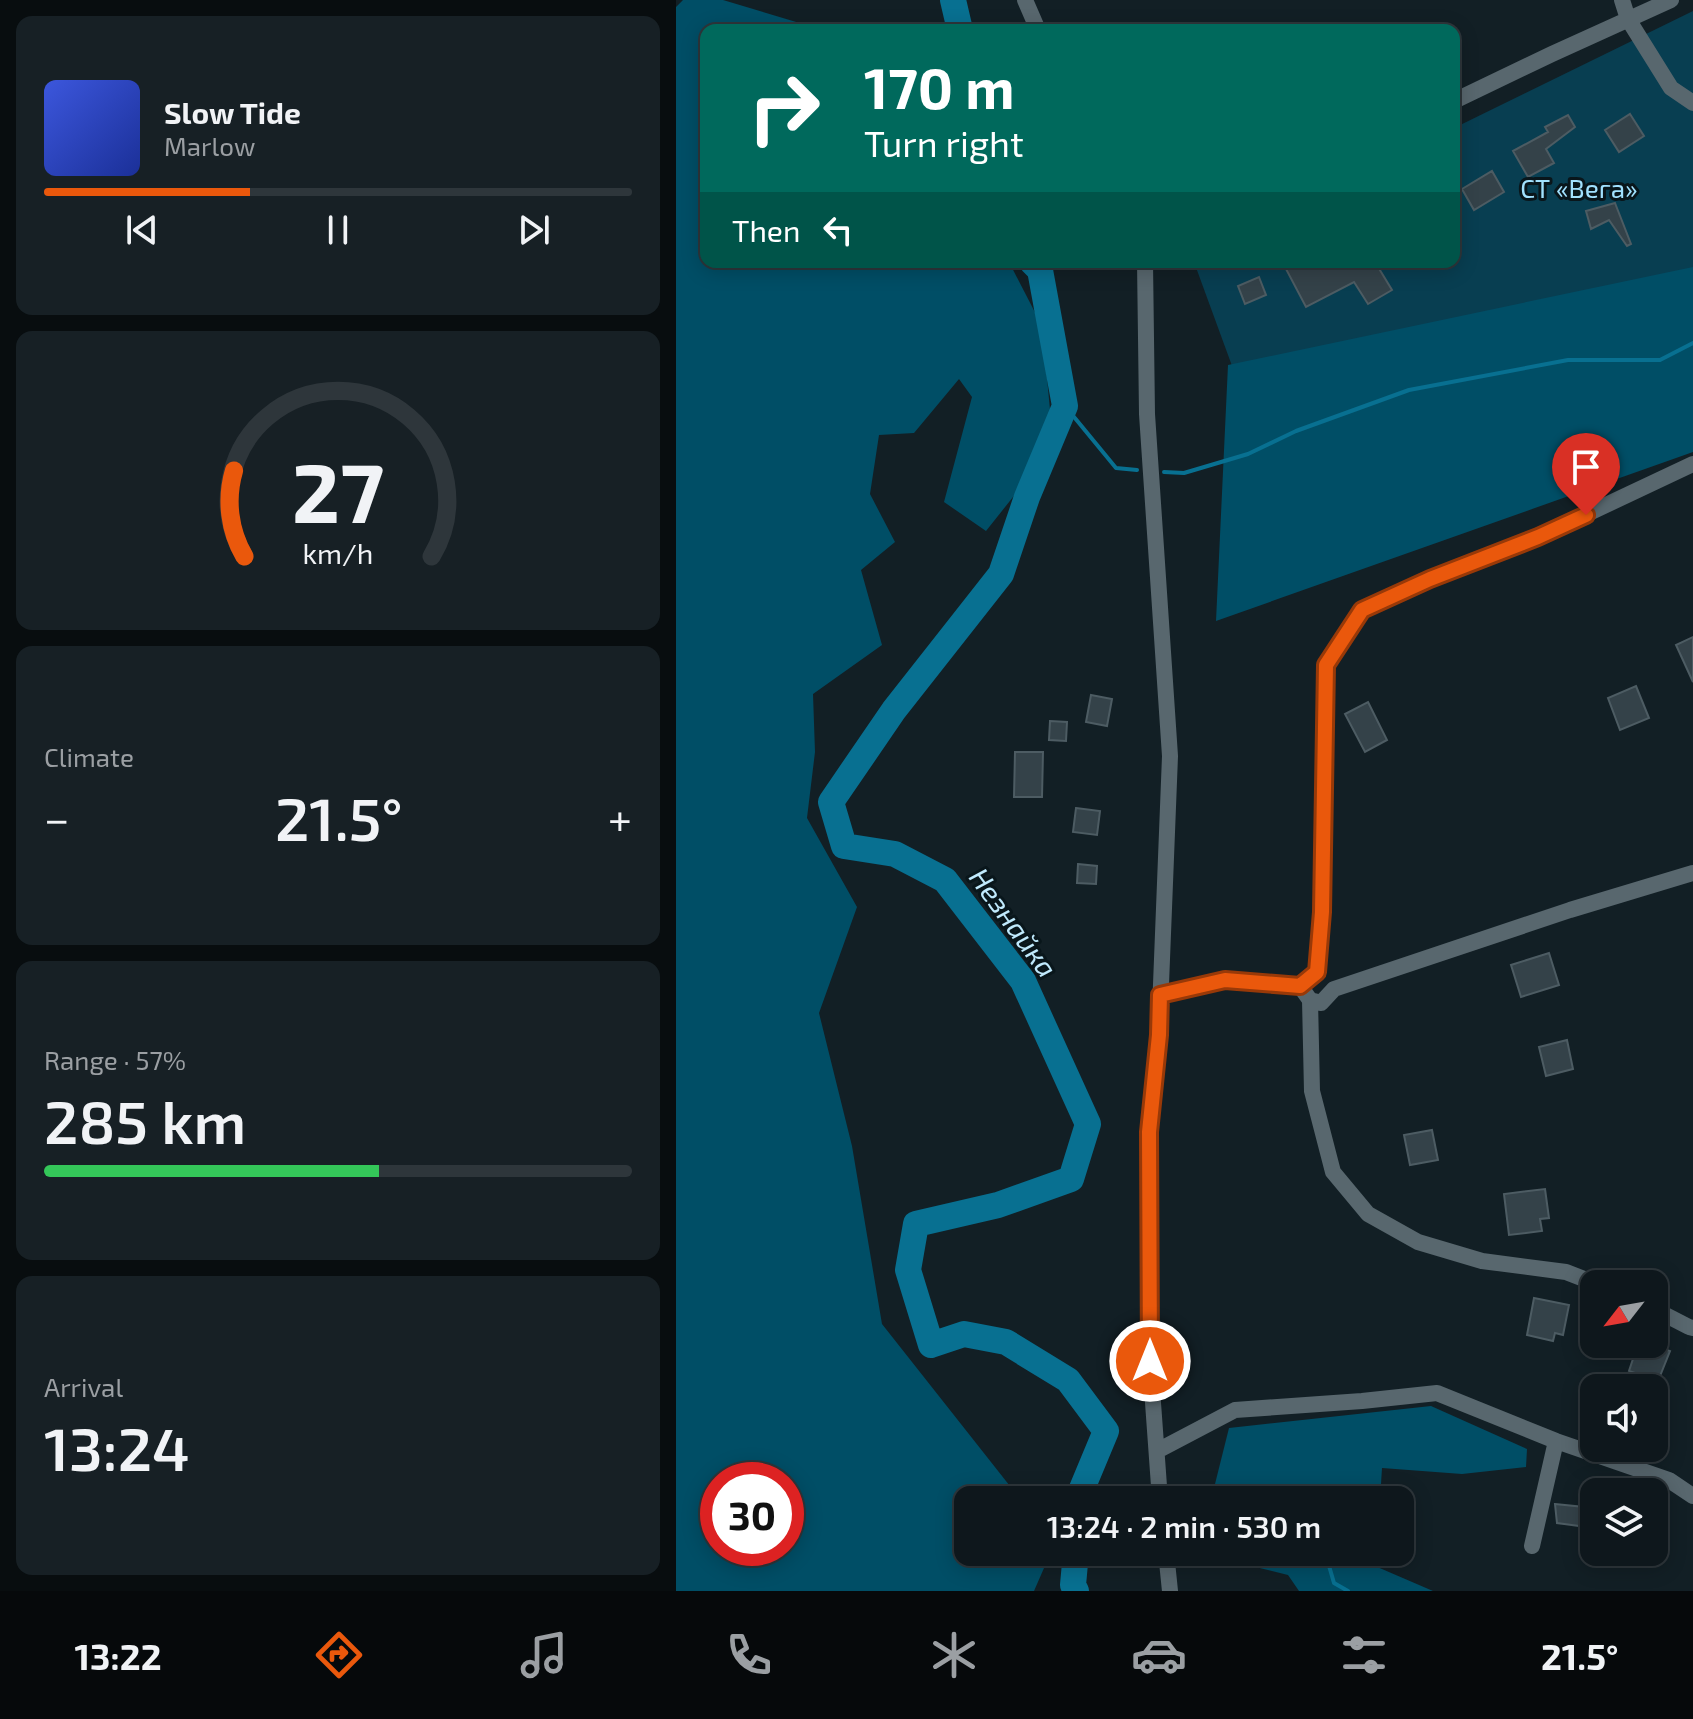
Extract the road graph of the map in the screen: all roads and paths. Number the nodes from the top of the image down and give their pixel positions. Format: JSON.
{"nodes":[{"id":1,"x":1025,"y":0,"type":"edge"},
{"id":2,"x":1622,"y":0,"type":"edge"},
{"id":3,"x":1671,"y":0,"type":"edge"},
{"id":4,"x":1628,"y":19,"type":"junction"},
{"id":5,"x":1035,"y":24,"type":"edge"},
{"id":6,"x":1460,"y":98,"type":"edge"},
{"id":7,"x":1693,"y":103,"type":"edge"},
{"id":8,"x":1145,"y":268,"type":"edge"},
{"id":9,"x":1693,"y":464,"type":"edge"},
{"id":10,"x":1693,"y":873,"type":"edge"},
{"id":11,"x":1305,"y":993,"type":"junction"},
{"id":12,"x":1160,"y":995,"type":"junction"},
{"id":13,"x":1580,"y":1277,"type":"edge"},
{"id":14,"x":1668,"y":1316,"type":"edge"},
{"id":15,"x":1693,"y":1328,"type":"edge"},
{"id":16,"x":1556,"y":1441,"type":"junction"},
{"id":17,"x":1157,"y":1451,"type":"junction"},
{"id":18,"x":1159,"y":1486,"type":"edge"},
{"id":19,"x":1693,"y":1496,"type":"edge"},
{"id":20,"x":1532,"y":1546,"type":"dead end"},
{"id":21,"x":1167,"y":1566,"type":"edge"},
{"id":22,"x":1170,"y":1591,"type":"edge"}],
"edges":[{"from":1,"to":5,"type":"street"},
{"from":2,"to":4,"type":"street"},
{"from":3,"to":4,"type":"street"},
{"from":4,"to":6,"type":"street"},
{"from":4,"to":7,"type":"street"},
{"from":8,"to":12,"type":"street"},
{"from":9,"to":11,"type":"street"},
{"from":10,"to":11,"type":"street"},
{"from":11,"to":12,"type":"street"},
{"from":11,"to":13,"type":"street"},
{"from":12,"to":17,"type":"street"},
{"from":14,"to":15,"type":"street"},
{"from":16,"to":17,"type":"street"},
{"from":16,"to":19,"type":"street"},
{"from":16,"to":20,"type":"street"},
{"from":17,"to":18,"type":"street"},
{"from":21,"to":22,"type":"street"}]}
